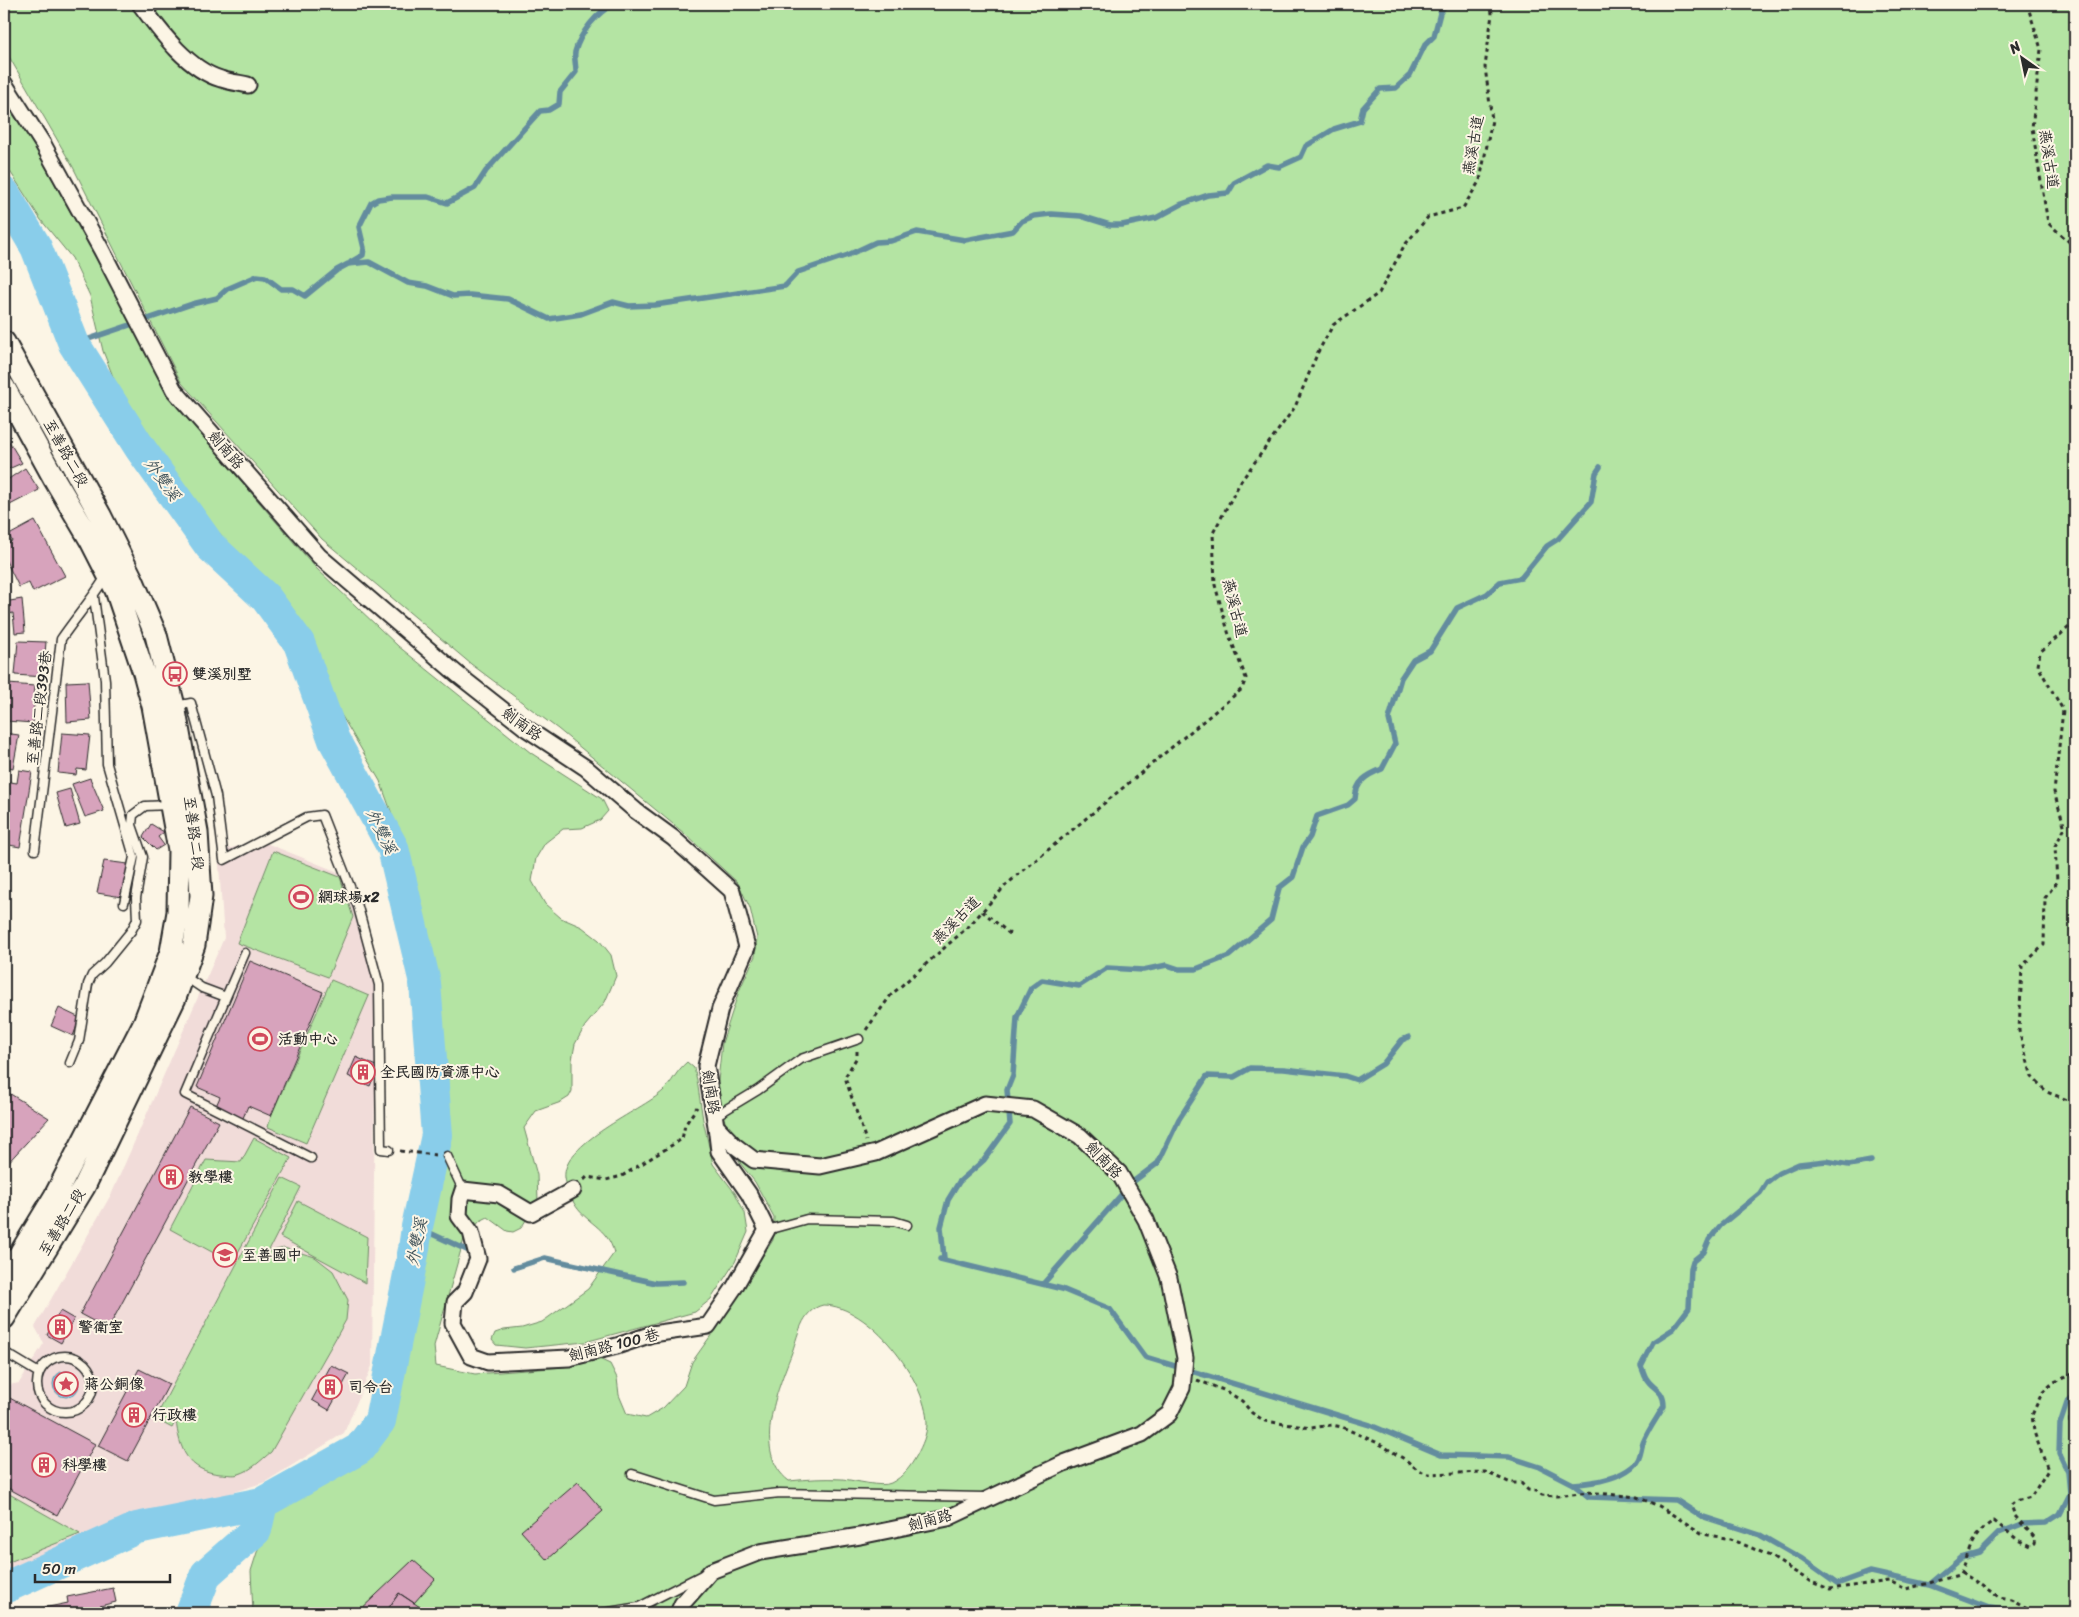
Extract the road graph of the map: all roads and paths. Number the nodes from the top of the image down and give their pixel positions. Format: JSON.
{"nodes":[{"id":1,"x":140,"y":4,"type":"edge"},
{"id":2,"x":1491,"y":4,"type":"edge"},
{"id":3,"x":2027,"y":4,"type":"edge"},
{"id":4,"x":4,"y":83,"type":"edge"},
{"id":5,"x":248,"y":84,"type":"dead end"},
{"id":6,"x":2075,"y":246,"type":"edge"},
{"id":7,"x":4,"y":342,"type":"edge"},
{"id":8,"x":4,"y":387,"type":"edge"},
{"id":9,"x":116,"y":569,"type":"junction"},
{"id":10,"x":94,"y":597,"type":"junction"},
{"id":11,"x":2075,"y":622,"type":"edge"},
{"id":12,"x":174,"y":706,"type":"junction"},
{"id":13,"x":172,"y":805,"type":"junction"},
{"id":14,"x":35,"y":850,"type":"dead end"},
{"id":15,"x":124,"y":903,"type":"dead end"},
{"id":16,"x":982,"y":911,"type":"junction"},
{"id":17,"x":1010,"y":934,"type":"dead end"},
{"id":18,"x":245,"y":953,"type":"dead end"},
{"id":19,"x":182,"y":975,"type":"junction"},
{"id":20,"x":226,"y":997,"type":"junction"},
{"id":21,"x":858,"y":1039,"type":"junction"},
{"id":22,"x":70,"y":1063,"type":"dead end"},
{"id":23,"x":2075,"y":1103,"type":"edge"},
{"id":24,"x":715,"y":1121,"type":"junction"},
{"id":25,"x":867,"y":1143,"type":"dead end"},
{"id":26,"x":389,"y":1150,"type":"joint"},
{"id":27,"x":446,"y":1156,"type":"joint"},
{"id":28,"x":311,"y":1158,"type":"dead end"},
{"id":29,"x":463,"y":1190,"type":"junction"},
{"id":30,"x":573,"y":1190,"type":"joint"},
{"id":31,"x":907,"y":1225,"type":"dead end"},
{"id":32,"x":768,"y":1230,"type":"junction"},
{"id":33,"x":4,"y":1280,"type":"edge"},
{"id":34,"x":4,"y":1318,"type":"edge"},
{"id":35,"x":4,"y":1352,"type":"edge"},
{"id":36,"x":39,"y":1373,"type":"junction"},
{"id":37,"x":2075,"y":1373,"type":"edge"},
{"id":38,"x":1184,"y":1374,"type":"junction"},
{"id":39,"x":2075,"y":1413,"type":"edge"},
{"id":40,"x":2075,"y":1426,"type":"edge"},
{"id":41,"x":632,"y":1474,"type":"dead end"},
{"id":42,"x":991,"y":1498,"type":"junction"},
{"id":43,"x":711,"y":1571,"type":"junction"},
{"id":44,"x":1961,"y":1572,"type":"junction"},
{"id":45,"x":603,"y":1613,"type":"edge"},
{"id":46,"x":678,"y":1613,"type":"edge"},
{"id":47,"x":2049,"y":1613,"type":"edge"}],
"edges":[{"from":1,"to":5,"type":"street"},
{"from":2,"to":16,"type":"path","name":"燕溪古道"},
{"from":3,"to":6,"type":"path","name":"燕溪古道"},
{"from":4,"to":24,"type":"street","name":"劍南路"},
{"from":7,"to":9,"type":"street","name":"至善路二段"},
{"from":8,"to":9,"type":"street","name":"至善路二段"},
{"from":9,"to":10,"type":"lane","name":"至善路二段393巷"},
{"from":9,"to":12,"type":"street","name":"至善路二段"},
{"from":9,"to":13,"type":"street","name":"至善路二段"},
{"from":10,"to":14,"type":"lane","name":"至善路二段393巷"},
{"from":10,"to":15,"type":"lane"},
{"from":11,"to":23,"type":"path"},
{"from":12,"to":19,"type":"street","name":"至善路二段"},
{"from":12,"to":26,"type":"lane"},
{"from":13,"to":22,"type":"lane"},
{"from":13,"to":33,"type":"street","name":"至善路二段"},
{"from":16,"to":17,"type":"path"},
{"from":16,"to":21,"type":"path","name":"燕溪古道"},
{"from":18,"to":20,"type":"lane"},
{"from":19,"to":20,"type":"lane"},
{"from":19,"to":34,"type":"street","name":"至善路二段"},
{"from":20,"to":28,"type":"lane"},
{"from":21,"to":24,"type":"lane"},
{"from":21,"to":25,"type":"path","name":"燕溪古道"},
{"from":24,"to":30,"type":"path"},
{"from":24,"to":32,"type":"street"},
{"from":24,"to":38,"type":"street","name":"劍南路"},
{"from":26,"to":27,"type":"path"},
{"from":27,"to":29,"type":"lane"},
{"from":29,"to":30,"type":"street"},
{"from":29,"to":32,"type":"street","name":"劍南路 100 巷"},
{"from":31,"to":32,"type":"lane"},
{"from":35,"to":36,"type":"lane"},
{"from":36,"to":36,"type":"lane"},
{"from":37,"to":44,"type":"path"},
{"from":38,"to":42,"type":"street","name":"劍南路"},
{"from":38,"to":44,"type":"path"},
{"from":39,"to":40,"type":"path"},
{"from":41,"to":42,"type":"lane"},
{"from":42,"to":43,"type":"street","name":"劍南路"},
{"from":43,"to":45,"type":"lane"},
{"from":43,"to":46,"type":"street","name":"劍南路"},
{"from":44,"to":47,"type":"path"}]}
